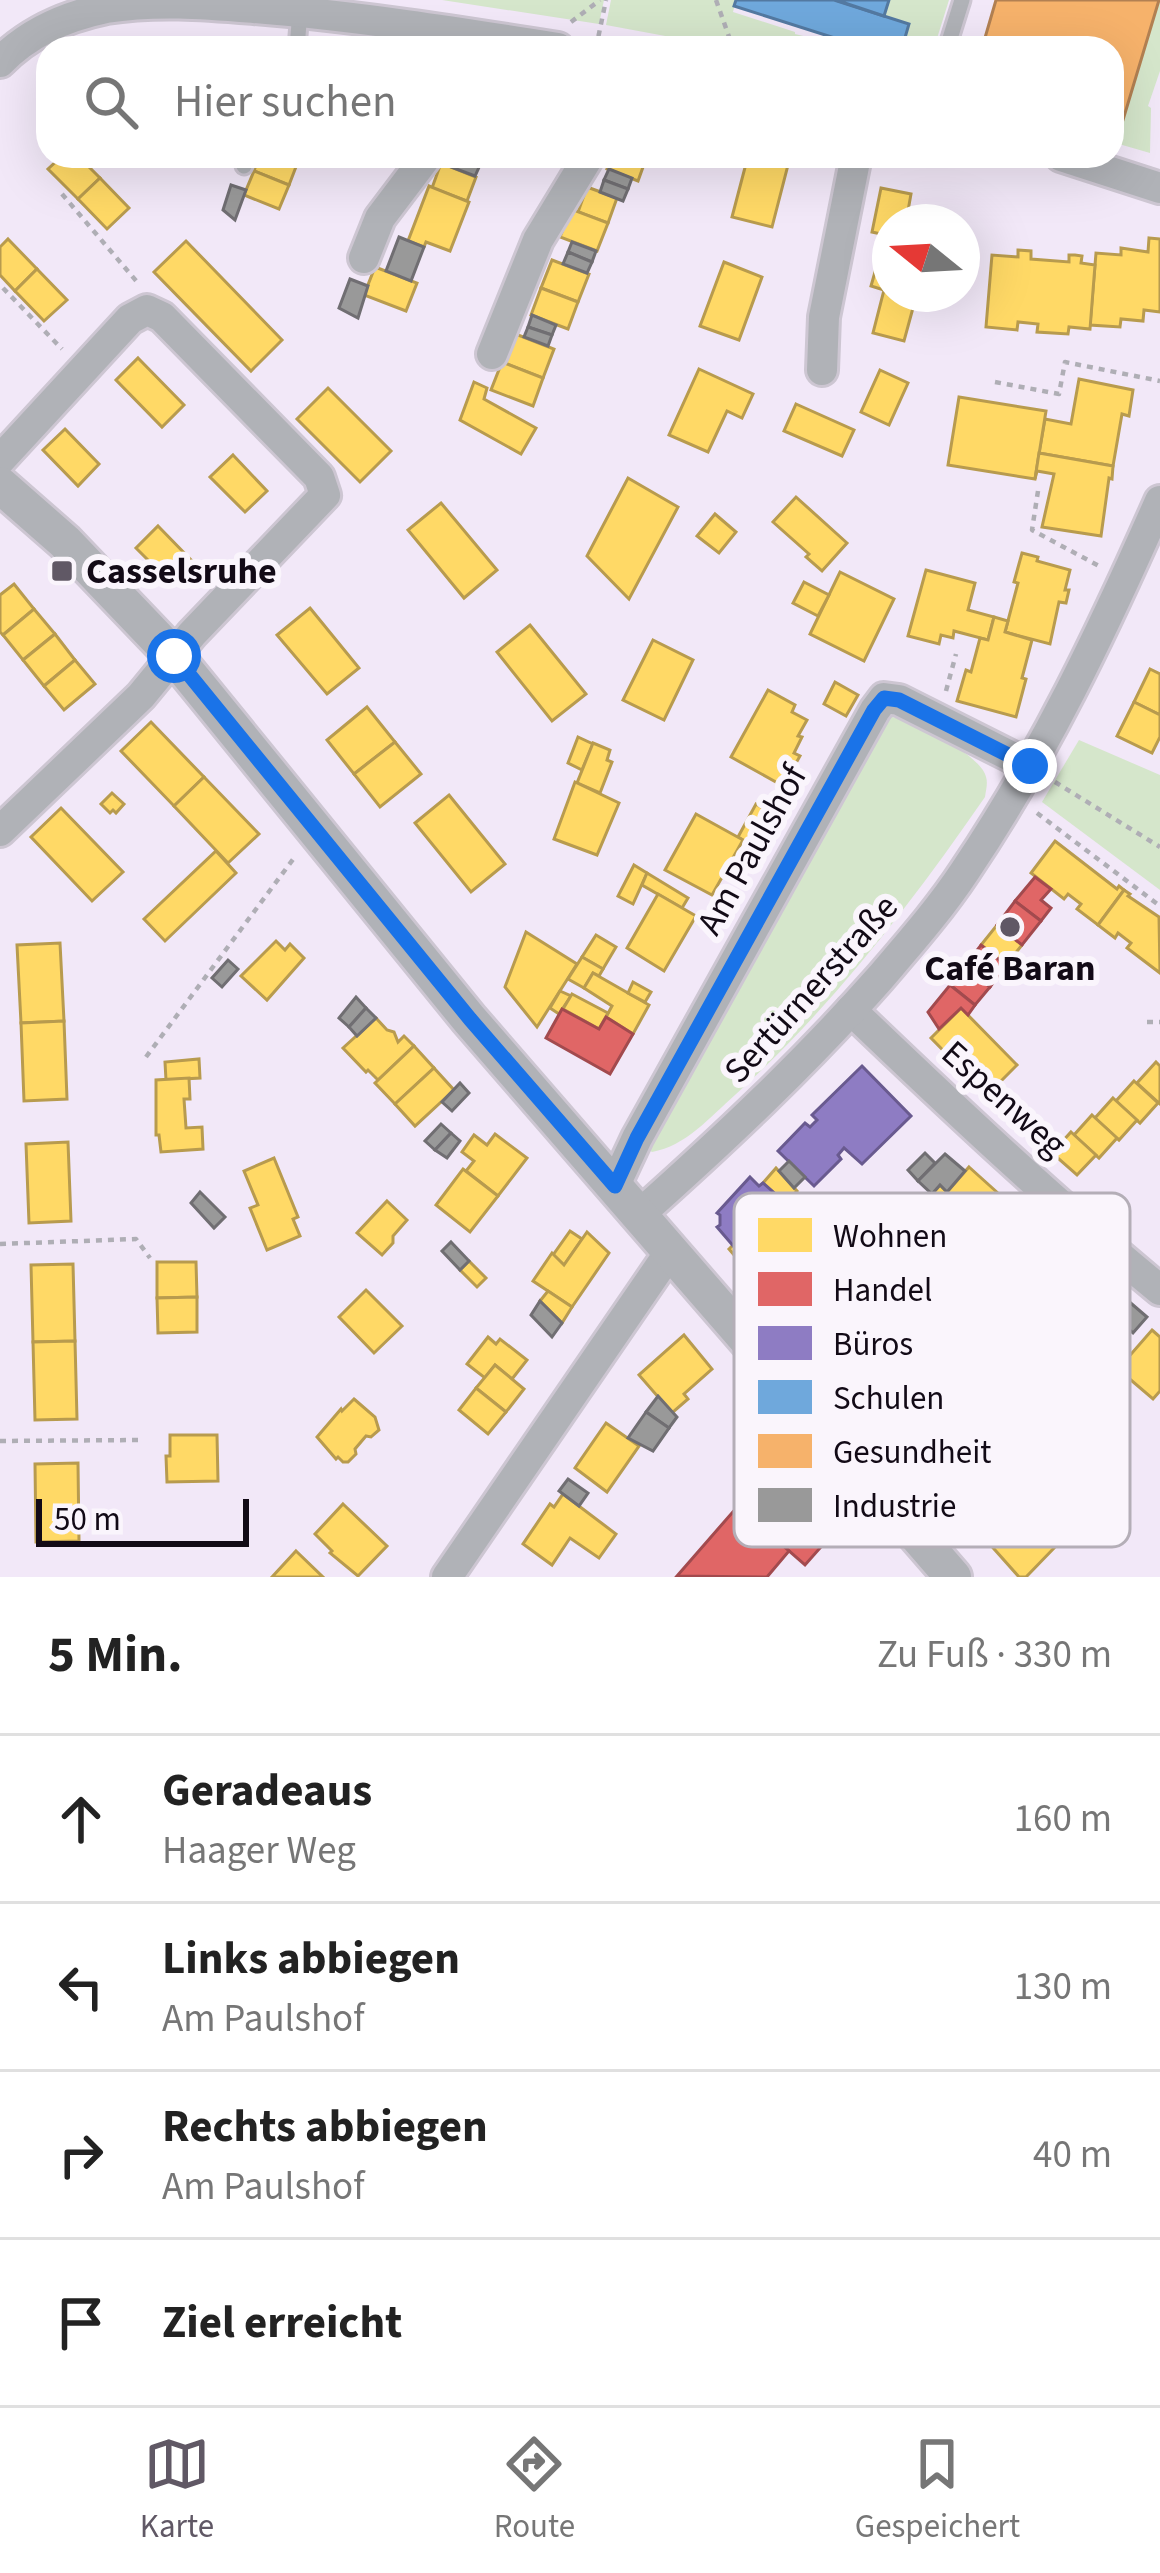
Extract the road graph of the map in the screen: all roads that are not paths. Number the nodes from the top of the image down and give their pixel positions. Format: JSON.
{"nodes":[{"id":1,"x":962,"y":0,"type":"edge"},
{"id":2,"x":138,"y":2,"type":"edge"},
{"id":3,"x":376,"y":10,"type":"edge"},
{"id":4,"x":301,"y":11,"type":"junction"},
{"id":5,"x":298,"y":36,"type":"edge"},
{"id":6,"x":453,"y":36,"type":"edge"},
{"id":7,"x":951,"y":36,"type":"edge"},
{"id":8,"x":0,"y":62,"type":"edge"},
{"id":9,"x":418,"y":168,"type":"edge"},
{"id":10,"x":582,"y":168,"type":"edge"},
{"id":11,"x":854,"y":168,"type":"edge"},
{"id":12,"x":1098,"y":168,"type":"edge"},
{"id":13,"x":1160,"y":188,"type":"edge"},
{"id":14,"x":364,"y":258,"type":"dead end"},
{"id":15,"x":492,"y":354,"type":"dead end"},
{"id":16,"x":822,"y":370,"type":"dead end"},
{"id":17,"x":0,"y":460,"type":"edge"},
{"id":18,"x":0,"y":484,"type":"edge"},
{"id":19,"x":1160,"y":501,"type":"edge"},
{"id":20,"x":174,"y":656,"type":"junction"},
{"id":21,"x":1030,"y":766,"type":"junction"},
{"id":22,"x":0,"y":831,"type":"edge"},
{"id":23,"x":851,"y":1010,"type":"junction"},
{"id":24,"x":615,"y":1186,"type":"junction"},
{"id":25,"x":1050,"y":1193,"type":"edge"},
{"id":26,"x":640,"y":1214,"type":"junction"},
{"id":27,"x":670,"y":1252,"type":"junction"},
{"id":28,"x":1130,"y":1263,"type":"edge"},
{"id":29,"x":1160,"y":1290,"type":"edge"},
{"id":30,"x":734,"y":1326,"type":"edge"},
{"id":31,"x":926,"y":1547,"type":"edge"},
{"id":32,"x":447,"y":1577,"type":"edge"},
{"id":33,"x":952,"y":1577,"type":"edge"}],
"edges":[{"from":1,"to":7,"type":"lane"},
{"from":2,"to":4,"type":"street"},
{"from":2,"to":8,"type":"street"},
{"from":3,"to":4,"type":"street"},
{"from":3,"to":6,"type":"street"},
{"from":4,"to":5,"type":"lane"},
{"from":9,"to":14,"type":"street"},
{"from":10,"to":15,"type":"street"},
{"from":11,"to":16,"type":"street"},
{"from":12,"to":13,"type":"street"},
{"from":17,"to":20,"type":"street"},
{"from":18,"to":20,"type":"street"},
{"from":19,"to":21,"type":"street","name":"Sertürnerstraße"},
{"from":20,"to":22,"type":"street"},
{"from":20,"to":24,"type":"street"},
{"from":21,"to":23,"type":"street","name":"Sertürnerstraße"},
{"from":21,"to":24,"type":"street","name":"Am Paulshof"},
{"from":23,"to":25,"type":"street","name":"Espenweg"},
{"from":23,"to":26,"type":"street","name":"Sertürnerstraße"},
{"from":24,"to":26,"type":"street"},
{"from":26,"to":27,"type":"street"},
{"from":27,"to":30,"type":"street"},
{"from":27,"to":32,"type":"street"},
{"from":28,"to":29,"type":"street","name":"Espenweg"},
{"from":31,"to":33,"type":"street"}]}
